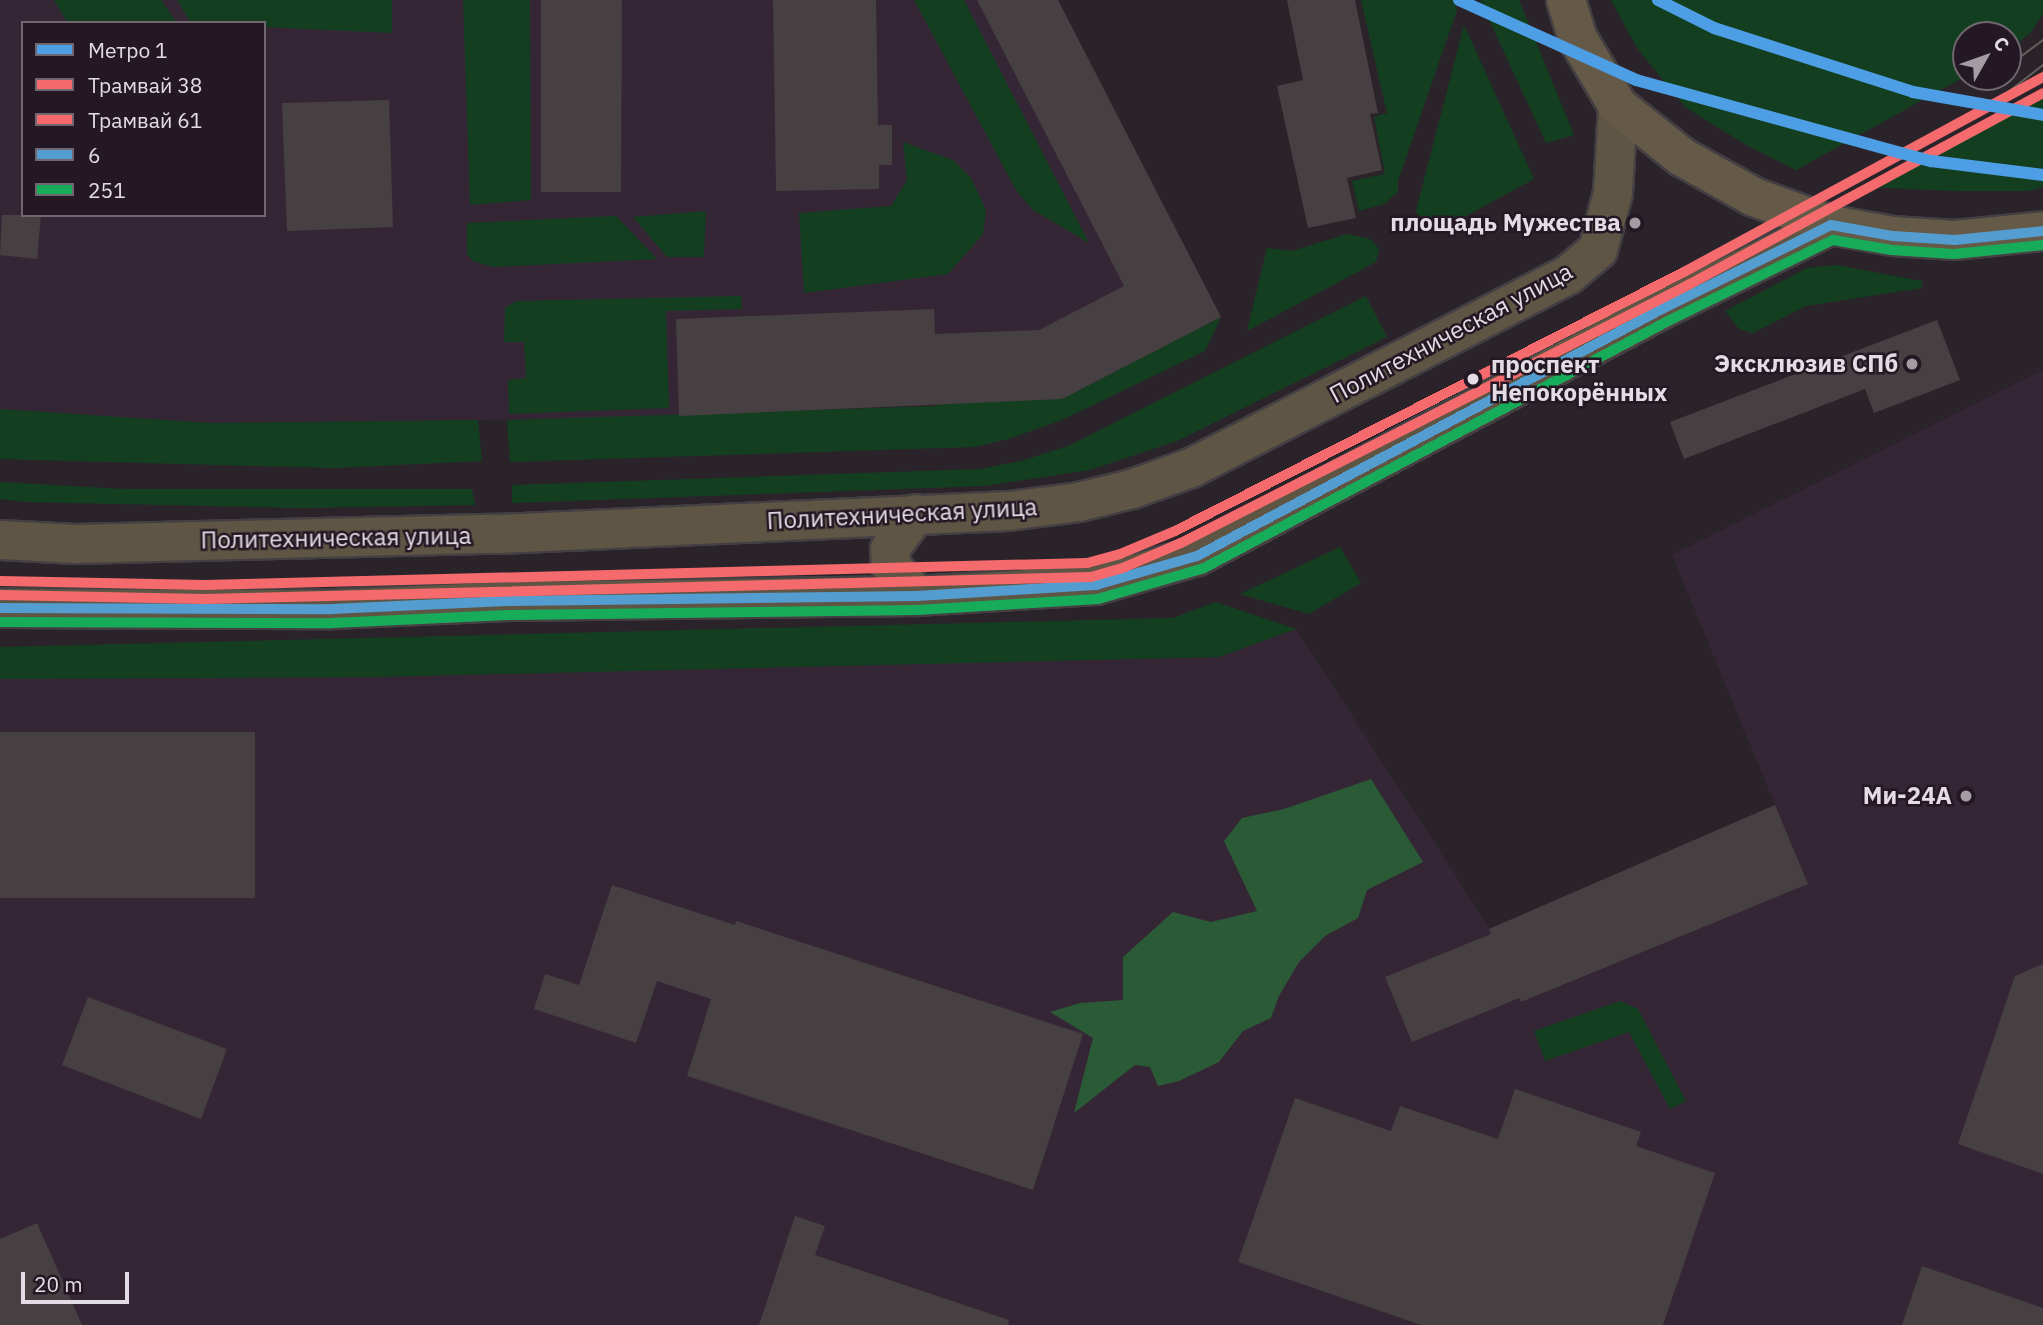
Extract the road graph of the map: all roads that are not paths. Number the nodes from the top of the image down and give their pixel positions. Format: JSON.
{"nodes":[{"id":1,"x":1566,"y":0,"type":"edge"},
{"id":2,"x":1618,"y":106,"type":"junction"},
{"id":3,"x":1831,"y":225,"type":"junction"},
{"id":4,"x":2043,"y":232,"type":"edge"},
{"id":5,"x":916,"y":514,"type":"junction"},
{"id":6,"x":0,"y":540,"type":"edge"},
{"id":7,"x":917,"y":596,"type":"junction"},
{"id":8,"x":0,"y":608,"type":"edge"}],
"edges":[{"from":1,"to":2,"type":"main road"},
{"from":2,"to":3,"type":"main road"},
{"from":2,"to":5,"type":"main road","name":"Политехническая улица"},
{"from":3,"to":4,"type":"main road"},
{"from":3,"to":7,"type":"main road"},
{"from":5,"to":6,"type":"main road","name":"Политехническая улица"},
{"from":5,"to":7,"type":"main road"},
{"from":7,"to":8,"type":"main road"}]}
